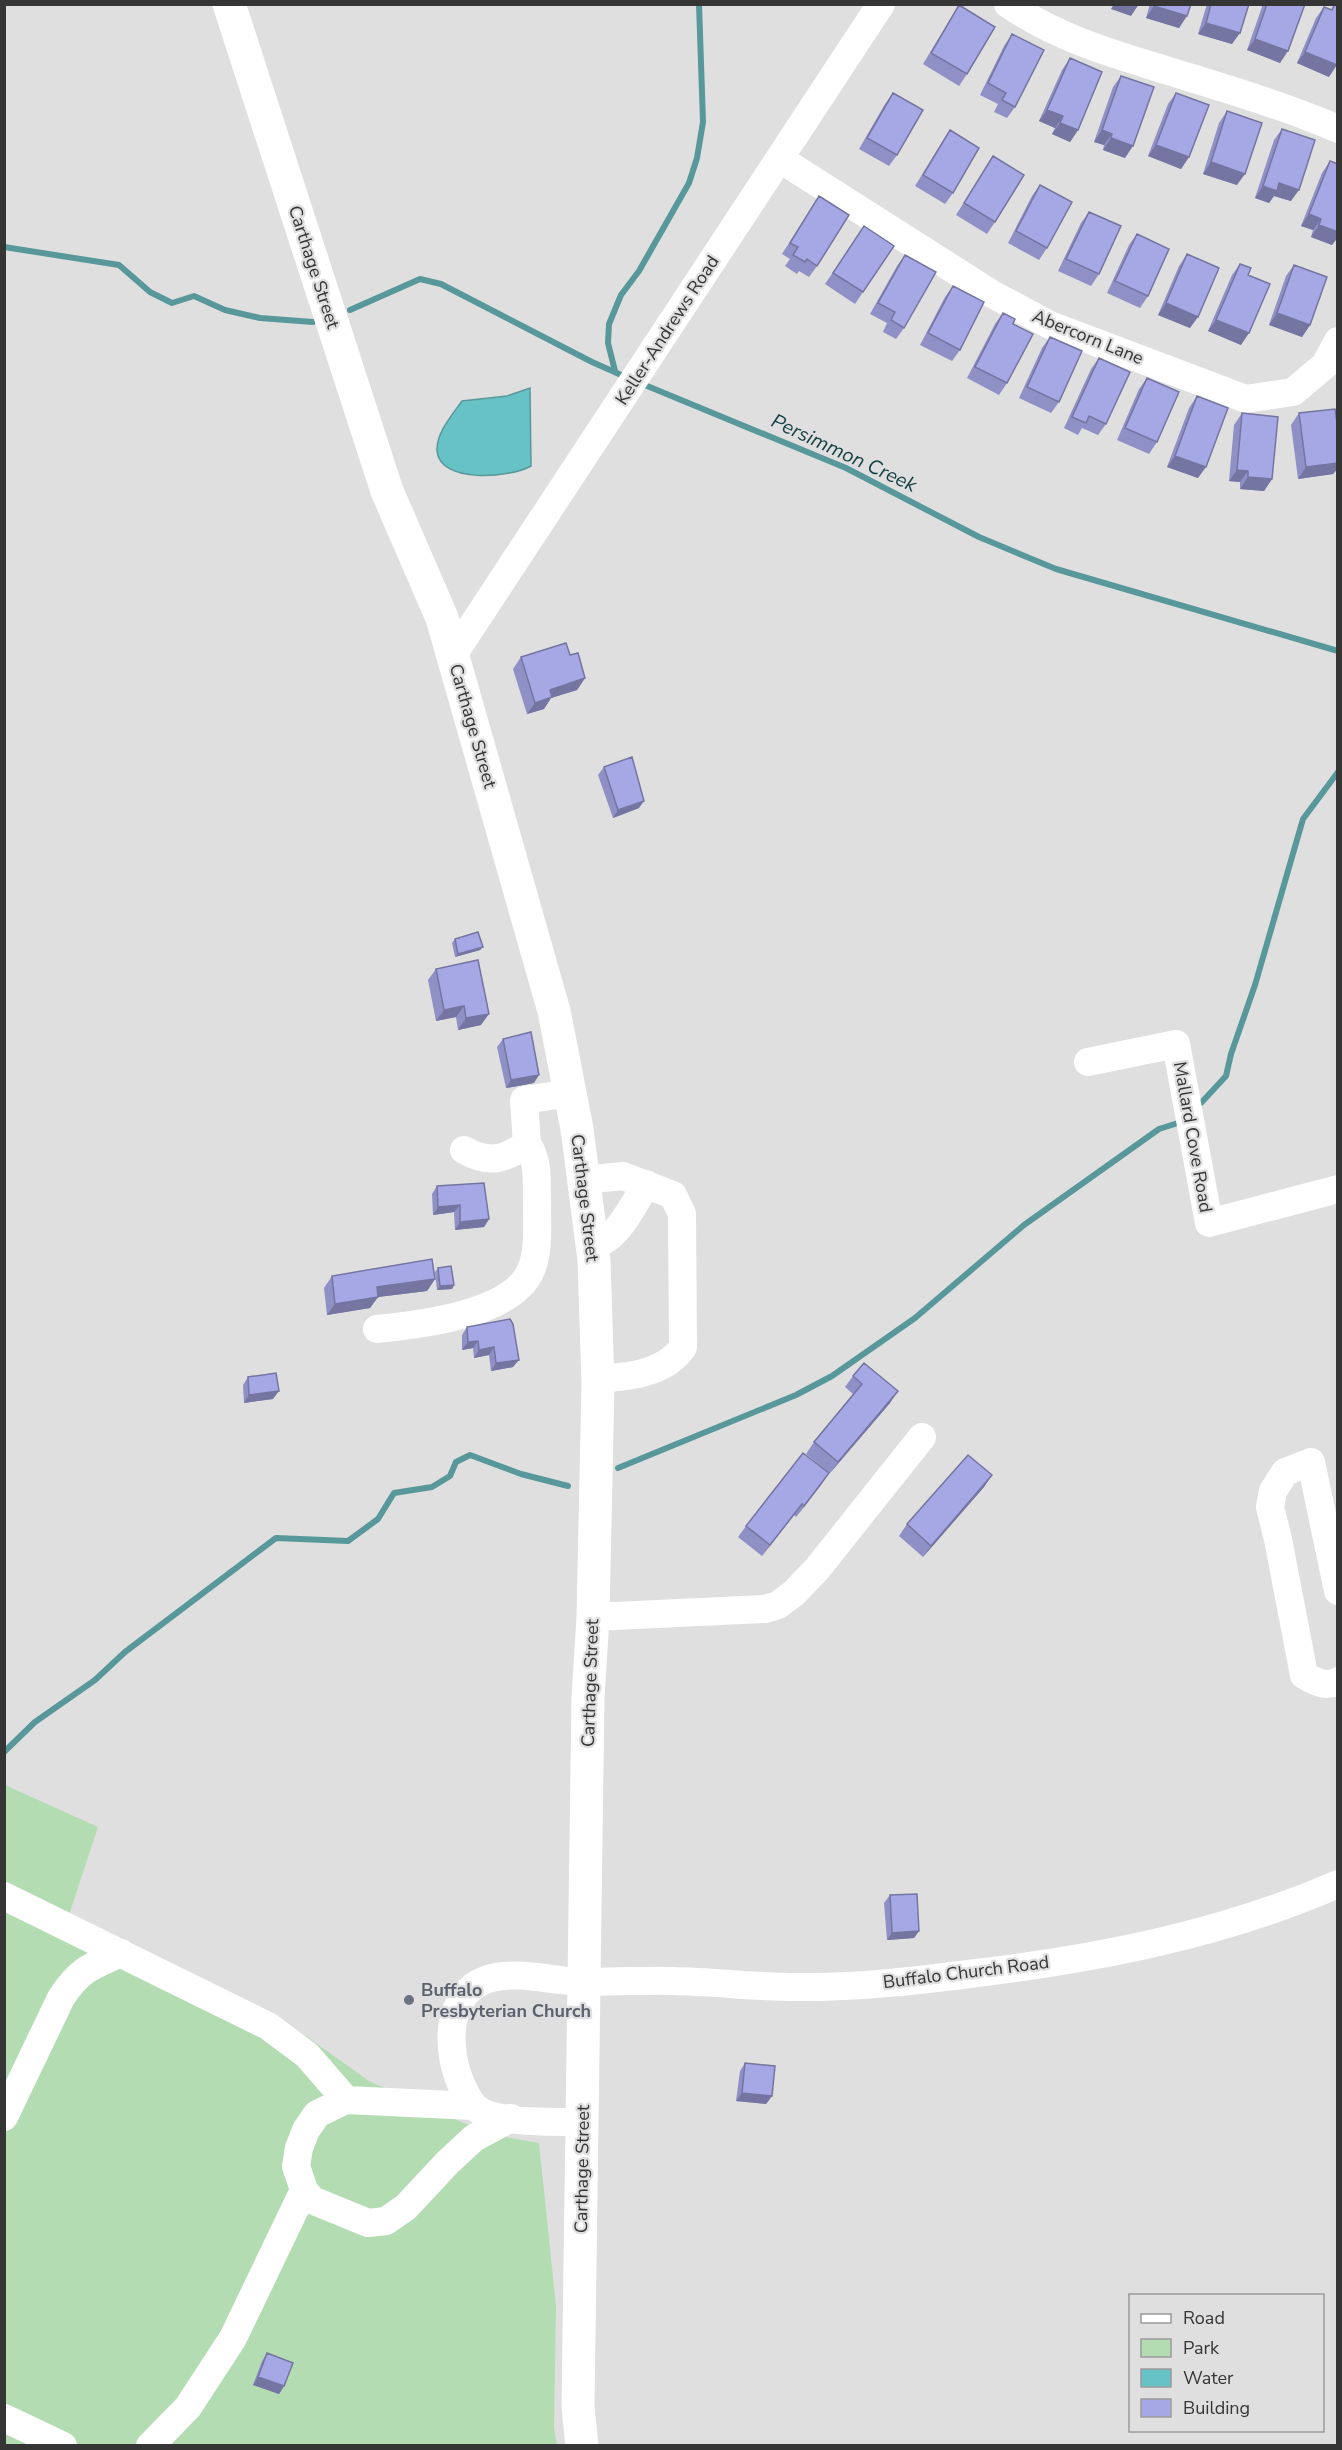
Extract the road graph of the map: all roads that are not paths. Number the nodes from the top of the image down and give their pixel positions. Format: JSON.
{"nodes":[{"id":1,"x":229,"y":4,"type":"edge"},
{"id":2,"x":882,"y":4,"type":"edge"},
{"id":3,"x":1008,"y":4,"type":"edge"},
{"id":4,"x":1338,"y":129,"type":"edge"},
{"id":5,"x":780,"y":159,"type":"junction"},
{"id":6,"x":1338,"y":341,"type":"edge"},
{"id":7,"x":453,"y":655,"type":"junction"},
{"id":8,"x":1088,"y":1062,"type":"dead end"},
{"id":9,"x":570,"y":1093,"type":"junction"},
{"id":10,"x":527,"y":1144,"type":"junction"},
{"id":11,"x":464,"y":1150,"type":"dead end"},
{"id":12,"x":584,"y":1180,"type":"junction"},
{"id":13,"x":646,"y":1184,"type":"junction"},
{"id":14,"x":1338,"y":1189,"type":"edge"},
{"id":15,"x":592,"y":1245,"type":"junction"},
{"id":16,"x":377,"y":1329,"type":"dead end"},
{"id":17,"x":598,"y":1379,"type":"junction"},
{"id":18,"x":922,"y":1437,"type":"dead end"},
{"id":19,"x":1338,"y":1591,"type":"edge"},
{"id":20,"x":593,"y":1617,"type":"junction"},
{"id":21,"x":1338,"y":1681,"type":"edge"},
{"id":22,"x":1338,"y":1884,"type":"edge"},
{"id":23,"x":4,"y":1896,"type":"edge"},
{"id":24,"x":121,"y":1953,"type":"junction"},
{"id":25,"x":584,"y":1982,"type":"junction"},
{"id":26,"x":346,"y":2100,"type":"junction"},
{"id":27,"x":473,"y":2106,"type":"junction"},
{"id":28,"x":4,"y":2116,"type":"edge"},
{"id":29,"x":511,"y":2118,"type":"junction"},
{"id":30,"x":582,"y":2122,"type":"junction"},
{"id":31,"x":304,"y":2190,"type":"junction"},
{"id":32,"x":4,"y":2418,"type":"edge"},
{"id":33,"x":63,"y":2445,"type":"edge"},
{"id":34,"x":150,"y":2445,"type":"edge"},
{"id":35,"x":582,"y":2445,"type":"edge"}],
"edges":[{"from":1,"to":7,"type":"main road","name":"Carthage Street"},
{"from":2,"to":5,"type":"street","name":"Keller-Andrews Road"},
{"from":3,"to":4,"type":"street"},
{"from":5,"to":6,"type":"street","name":"Abercorn Lane"},
{"from":5,"to":7,"type":"street","name":"Keller-Andrews Road"},
{"from":7,"to":9,"type":"main road","name":"Carthage Street"},
{"from":8,"to":14,"type":"street","name":"Mallard Cove Road"},
{"from":9,"to":10,"type":"street"},
{"from":9,"to":12,"type":"main road","name":"Carthage Street"},
{"from":10,"to":11,"type":"street"},
{"from":10,"to":16,"type":"street"},
{"from":12,"to":13,"type":"street"},
{"from":12,"to":15,"type":"main road","name":"Carthage Street"},
{"from":13,"to":15,"type":"street"},
{"from":13,"to":17,"type":"street"},
{"from":15,"to":17,"type":"main road","name":"Carthage Street"},
{"from":17,"to":20,"type":"main road","name":"Carthage Street"},
{"from":18,"to":20,"type":"street"},
{"from":19,"to":21,"type":"street"},
{"from":20,"to":25,"type":"main road","name":"Carthage Street"},
{"from":22,"to":25,"type":"street","name":"Buffalo Church Road"},
{"from":23,"to":24,"type":"street"},
{"from":24,"to":26,"type":"street"},
{"from":24,"to":28,"type":"street"},
{"from":25,"to":27,"type":"street"},
{"from":25,"to":30,"type":"main road","name":"Carthage Street"},
{"from":26,"to":27,"type":"street"},
{"from":26,"to":31,"type":"street"},
{"from":27,"to":29,"type":"street"},
{"from":29,"to":30,"type":"street"},
{"from":29,"to":31,"type":"street"},
{"from":30,"to":35,"type":"main road","name":"Carthage Street"},
{"from":31,"to":34,"type":"street"},
{"from":32,"to":33,"type":"street"}]}
